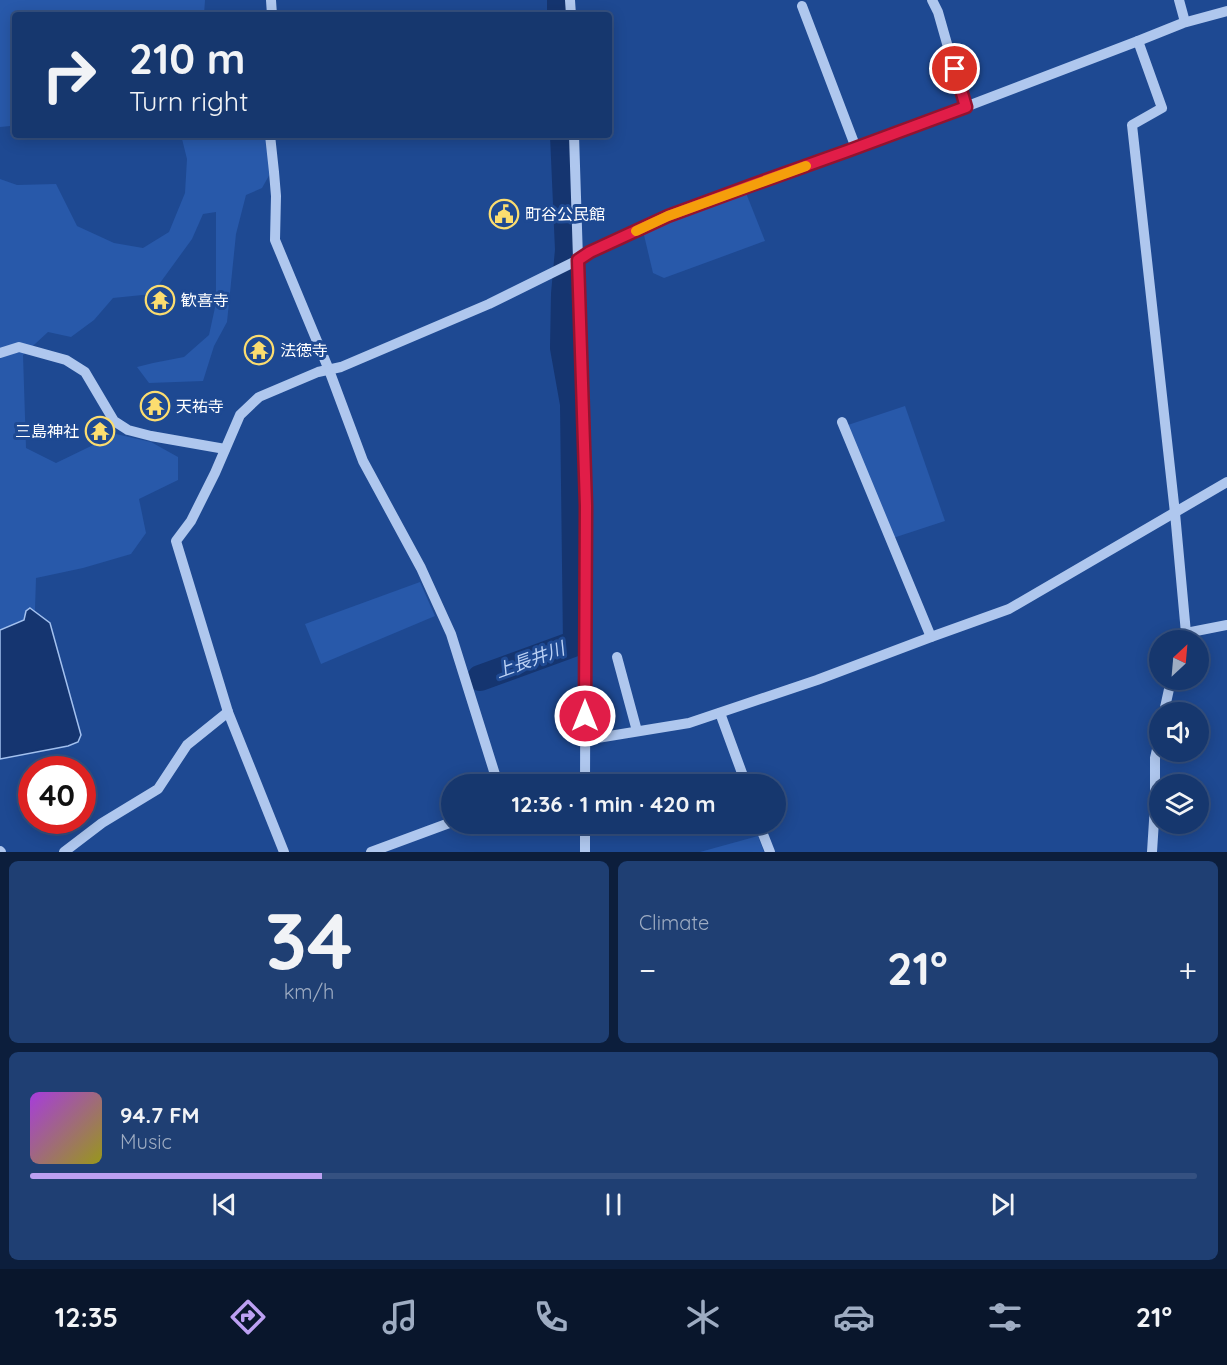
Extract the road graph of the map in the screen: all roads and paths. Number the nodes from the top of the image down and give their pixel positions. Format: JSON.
{"nodes":[{"id":1,"x":933,"y":0,"type":"edge"},
{"id":2,"x":1179,"y":0,"type":"edge"},
{"id":3,"x":802,"y":6,"type":"dead end"},
{"id":4,"x":1227,"y":11,"type":"edge"},
{"id":5,"x":1185,"y":22,"type":"junction"},
{"id":6,"x":1138,"y":41,"type":"junction"},
{"id":7,"x":966,"y":107,"type":"junction"},
{"id":8,"x":270,"y":138,"type":"edge"},
{"id":9,"x":574,"y":138,"type":"edge"},
{"id":10,"x":856,"y":148,"type":"junction"},
{"id":11,"x":578,"y":260,"type":"junction"},
{"id":12,"x":0,"y":353,"type":"edge"},
{"id":13,"x":329,"y":370,"type":"junction"},
{"id":14,"x":842,"y":422,"type":"dead end"},
{"id":15,"x":225,"y":449,"type":"junction"},
{"id":16,"x":1227,"y":482,"type":"edge"},
{"id":17,"x":1175,"y":513,"type":"junction"},
{"id":18,"x":1227,"y":626,"type":"edge"},
{"id":19,"x":1184,"y":630,"type":"edge"},
{"id":20,"x":1209,"y":631,"type":"edge"},
{"id":21,"x":931,"y":637,"type":"junction"},
{"id":22,"x":617,"y":657,"type":"dead end"},
{"id":23,"x":228,"y":712,"type":"junction"},
{"id":24,"x":720,"y":713,"type":"junction"},
{"id":25,"x":637,"y":731,"type":"junction"},
{"id":26,"x":585,"y":740,"type":"junction"},
{"id":27,"x":1155,"y":762,"type":"edge"},
{"id":28,"x":495,"y":774,"type":"edge"},
{"id":29,"x":585,"y":774,"type":"edge"},
{"id":30,"x":742,"y":774,"type":"edge"},
{"id":31,"x":441,"y":826,"type":"edge"},
{"id":32,"x":585,"y":834,"type":"edge"},
{"id":33,"x":763,"y":834,"type":"edge"},
{"id":34,"x":64,"y":852,"type":"edge"},
{"id":35,"x":284,"y":852,"type":"edge"},
{"id":36,"x":371,"y":852,"type":"edge"},
{"id":37,"x":585,"y":852,"type":"edge"},
{"id":38,"x":770,"y":852,"type":"edge"},
{"id":39,"x":1152,"y":852,"type":"edge"}],
"edges":[{"from":1,"to":7,"type":"street"},
{"from":2,"to":5,"type":"street"},
{"from":3,"to":10,"type":"street"},
{"from":4,"to":5,"type":"street"},
{"from":5,"to":6,"type":"street"},
{"from":6,"to":7,"type":"street"},
{"from":6,"to":17,"type":"street"},
{"from":7,"to":10,"type":"street"},
{"from":8,"to":13,"type":"street"},
{"from":9,"to":11,"type":"street"},
{"from":10,"to":11,"type":"street"},
{"from":11,"to":13,"type":"street"},
{"from":11,"to":26,"type":"street"},
{"from":12,"to":15,"type":"street"},
{"from":13,"to":15,"type":"street"},
{"from":13,"to":28,"type":"street"},
{"from":14,"to":21,"type":"street"},
{"from":15,"to":23,"type":"street"},
{"from":16,"to":17,"type":"street"},
{"from":17,"to":19,"type":"street"},
{"from":17,"to":21,"type":"street"},
{"from":18,"to":20,"type":"street"},
{"from":21,"to":24,"type":"street"},
{"from":22,"to":25,"type":"street"},
{"from":23,"to":34,"type":"street"},
{"from":23,"to":35,"type":"street"},
{"from":24,"to":25,"type":"street"},
{"from":24,"to":30,"type":"street"},
{"from":25,"to":26,"type":"street"},
{"from":26,"to":29,"type":"street"},
{"from":27,"to":39,"type":"street"},
{"from":31,"to":36,"type":"street"},
{"from":32,"to":37,"type":"street"},
{"from":33,"to":38,"type":"street"}]}
